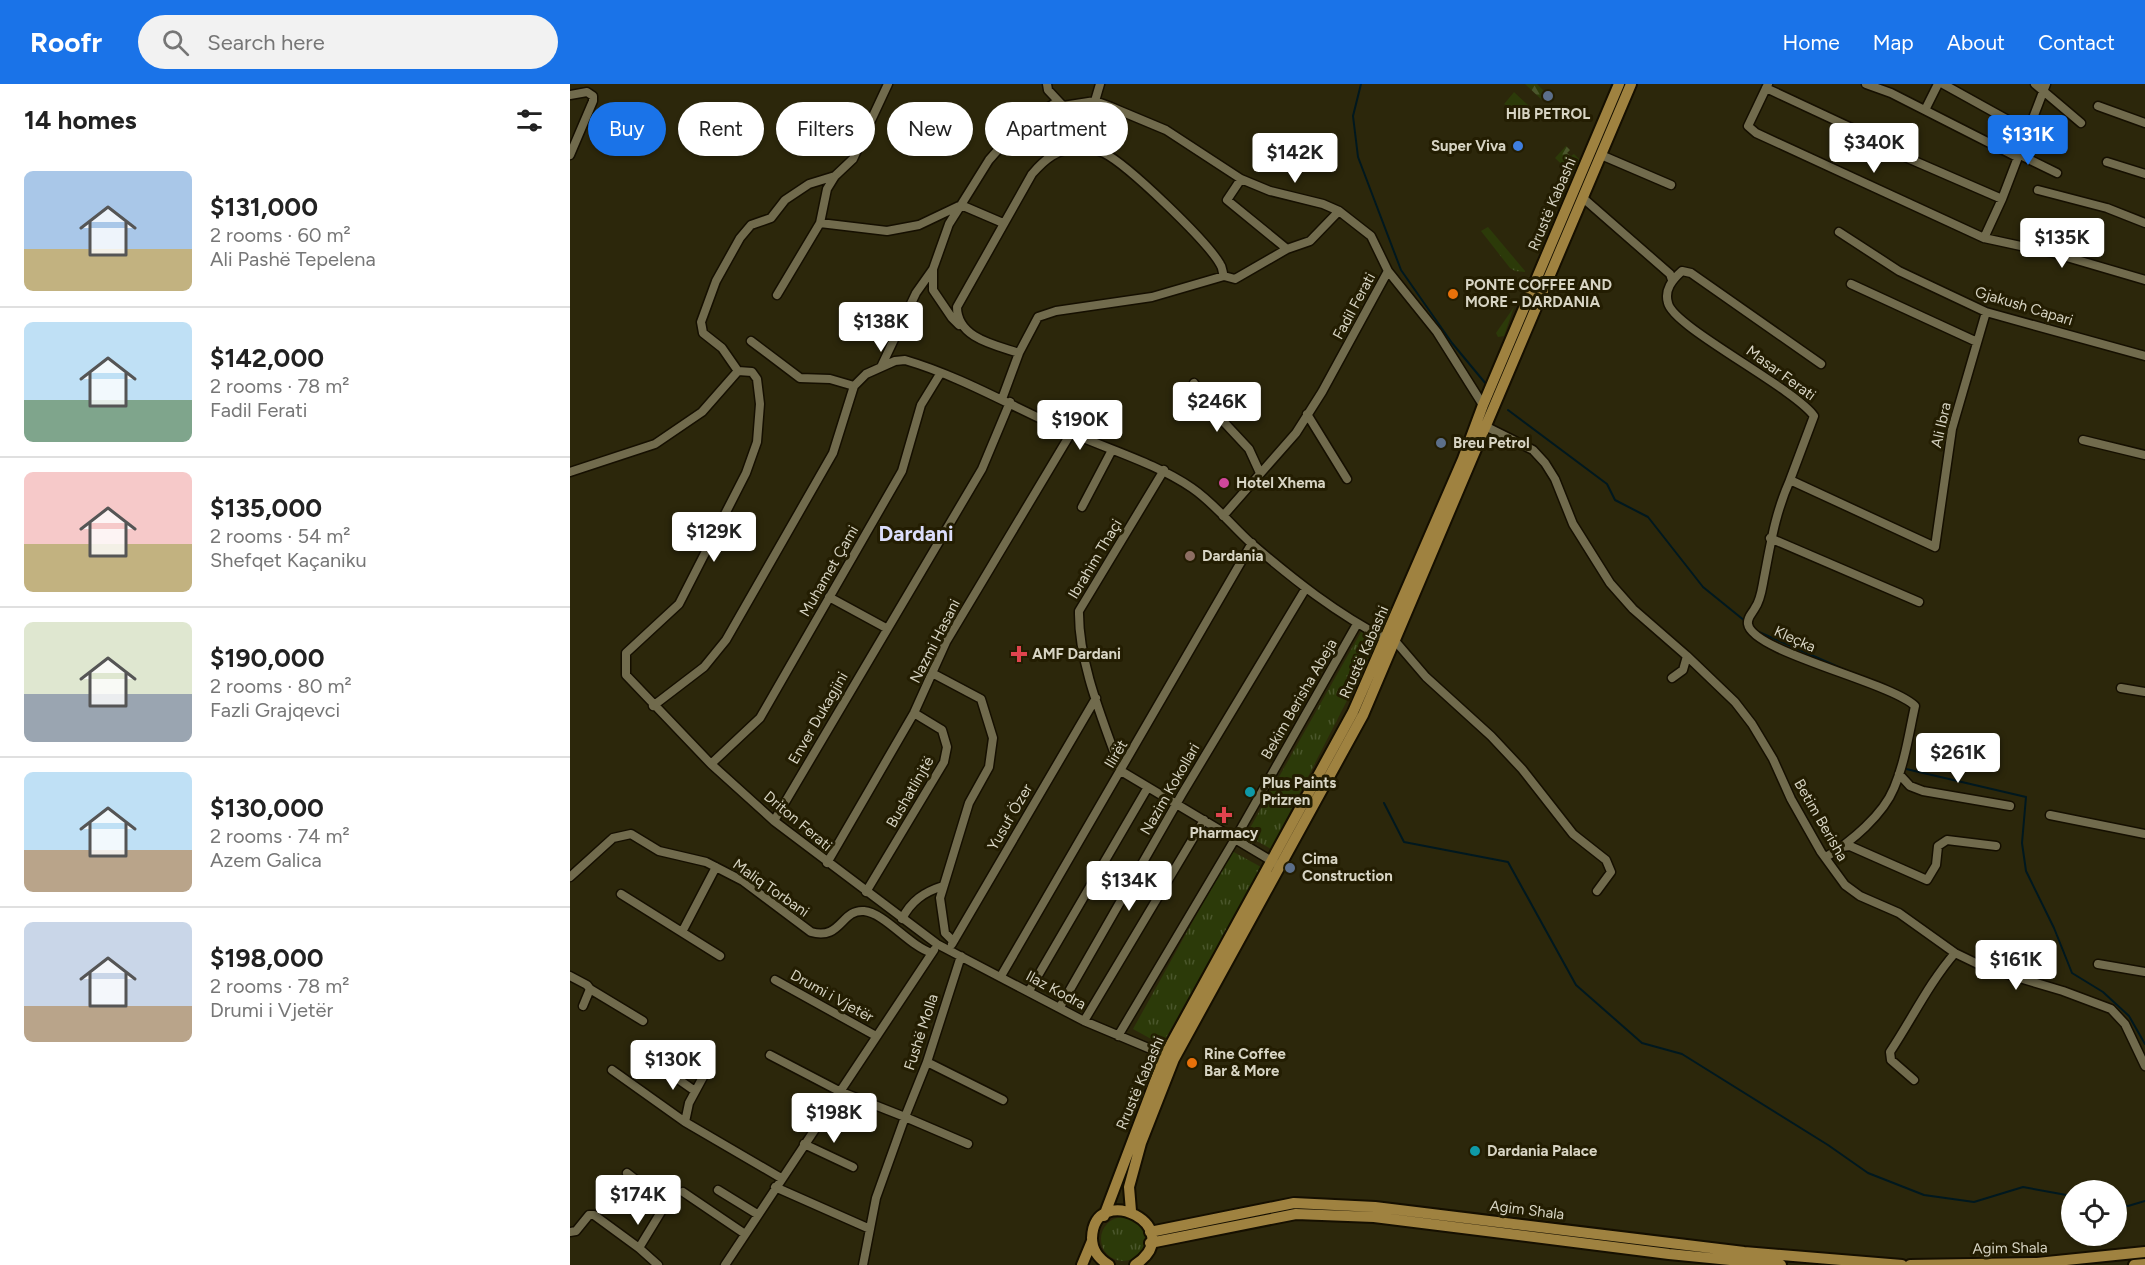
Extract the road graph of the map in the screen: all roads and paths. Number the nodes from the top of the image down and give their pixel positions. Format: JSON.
{"nodes":[{"id":1,"x":888,"y":84,"type":"edge"},
{"id":2,"x":1047,"y":84,"type":"edge"},
{"id":3,"x":1100,"y":84,"type":"edge"},
{"id":4,"x":1619,"y":84,"type":"edge"},
{"id":5,"x":1631,"y":84,"type":"edge"},
{"id":6,"x":1866,"y":84,"type":"edge"},
{"id":7,"x":1941,"y":84,"type":"edge"},
{"id":8,"x":2035,"y":84,"type":"edge"},
{"id":9,"x":1767,"y":86,"type":"edge"},
{"id":10,"x":2045,"y":87,"type":"edge"},
{"id":11,"x":570,"y":95,"type":"edge"},
{"id":12,"x":1095,"y":101,"type":"junction"},
{"id":13,"x":1057,"y":102,"type":"edge"},
{"id":14,"x":1089,"y":102,"type":"edge"},
{"id":15,"x":2098,"y":106,"type":"dead end"},
{"id":16,"x":1924,"y":110,"type":"junction"},
{"id":17,"x":2081,"y":123,"type":"dead end"},
{"id":18,"x":2145,"y":123,"type":"edge"},
{"id":19,"x":1856,"y":130,"type":"dead end"},
{"id":20,"x":2026,"y":130,"type":"junction"},
{"id":21,"x":1889,"y":150,"type":"dead end"},
{"id":22,"x":570,"y":155,"type":"edge"},
{"id":23,"x":1601,"y":155,"type":"junction"},
{"id":24,"x":2017,"y":155,"type":"junction"},
{"id":25,"x":993,"y":156,"type":"edge"},
{"id":26,"x":2107,"y":162,"type":"dead end"},
{"id":27,"x":2058,"y":173,"type":"dead end"},
{"id":28,"x":2145,"y":174,"type":"edge"},
{"id":29,"x":835,"y":176,"type":"junction"},
{"id":30,"x":1241,"y":179,"type":"junction"},
{"id":31,"x":1671,"y":185,"type":"dead end"},
{"id":32,"x":2038,"y":190,"type":"dead end"},
{"id":33,"x":1583,"y":198,"type":"junction"},
{"id":34,"x":2002,"y":199,"type":"junction"},
{"id":35,"x":961,"y":205,"type":"junction"},
{"id":36,"x":1339,"y":212,"type":"junction"},
{"id":37,"x":820,"y":223,"type":"junction"},
{"id":38,"x":1002,"y":223,"type":"junction"},
{"id":39,"x":2145,"y":223,"type":"edge"},
{"id":40,"x":1839,"y":232,"type":"dead end"},
{"id":41,"x":1984,"y":238,"type":"junction"},
{"id":42,"x":1287,"y":249,"type":"junction"},
{"id":43,"x":933,"y":268,"type":"junction"},
{"id":44,"x":1388,"y":271,"type":"junction"},
{"id":45,"x":1224,"y":276,"type":"junction"},
{"id":46,"x":1672,"y":280,"type":"junction"},
{"id":47,"x":2145,"y":280,"type":"edge"},
{"id":48,"x":1851,"y":284,"type":"dead end"},
{"id":49,"x":777,"y":295,"type":"dead end"},
{"id":50,"x":1986,"y":312,"type":"junction"},
{"id":51,"x":963,"y":328,"type":"junction"},
{"id":52,"x":751,"y":341,"type":"dead end"},
{"id":53,"x":1977,"y":342,"type":"junction"},
{"id":54,"x":1019,"y":353,"type":"junction"},
{"id":55,"x":2145,"y":356,"type":"edge"},
{"id":56,"x":1821,"y":364,"type":"dead end"},
{"id":57,"x":881,"y":368,"type":"junction"},
{"id":58,"x":738,"y":370,"type":"junction"},
{"id":59,"x":940,"y":374,"type":"junction"},
{"id":60,"x":1194,"y":383,"type":"dead end"},
{"id":61,"x":854,"y":386,"type":"junction"},
{"id":62,"x":1006,"y":401,"type":"junction"},
{"id":63,"x":1483,"y":405,"type":"junction"},
{"id":64,"x":1307,"y":414,"type":"junction"},
{"id":65,"x":1487,"y":427,"type":"junction"},
{"id":66,"x":1071,"y":433,"type":"junction"},
{"id":67,"x":2083,"y":440,"type":"dead end"},
{"id":68,"x":1112,"y":450,"type":"junction"},
{"id":69,"x":2145,"y":455,"type":"edge"},
{"id":70,"x":1164,"y":470,"type":"junction"},
{"id":71,"x":570,"y":472,"type":"edge"},
{"id":72,"x":1260,"y":473,"type":"junction"},
{"id":73,"x":1347,"y":479,"type":"dead end"},
{"id":74,"x":1790,"y":480,"type":"junction"},
{"id":75,"x":1082,"y":507,"type":"dead end"},
{"id":76,"x":1223,"y":516,"type":"junction"},
{"id":77,"x":1770,"y":538,"type":"junction"},
{"id":78,"x":1252,"y":543,"type":"junction"},
{"id":79,"x":1306,"y":588,"type":"junction"},
{"id":80,"x":830,"y":597,"type":"junction"},
{"id":81,"x":1919,"y":602,"type":"dead end"},
{"id":82,"x":1357,"y":624,"type":"junction"},
{"id":83,"x":886,"y":628,"type":"junction"},
{"id":84,"x":1391,"y":640,"type":"junction"},
{"id":85,"x":1687,"y":656,"type":"junction"},
{"id":86,"x":932,"y":673,"type":"junction"},
{"id":87,"x":1671,"y":678,"type":"dead end"},
{"id":88,"x":2121,"y":687,"type":"dead end"},
{"id":89,"x":2145,"y":692,"type":"edge"},
{"id":90,"x":1096,"y":698,"type":"junction"},
{"id":91,"x":653,"y":706,"type":"junction"},
{"id":92,"x":914,"y":713,"type":"junction"},
{"id":93,"x":711,"y":764,"type":"junction"},
{"id":94,"x":1121,"y":771,"type":"junction"},
{"id":95,"x":1899,"y":774,"type":"junction"},
{"id":96,"x":1148,"y":787,"type":"junction"},
{"id":97,"x":1176,"y":804,"type":"junction"},
{"id":98,"x":2010,"y":806,"type":"dead end"},
{"id":99,"x":2050,"y":815,"type":"dead end"},
{"id":100,"x":1204,"y":820,"type":"junction"},
{"id":101,"x":774,"y":821,"type":"junction"},
{"id":102,"x":2145,"y":834,"type":"edge"},
{"id":103,"x":1235,"y":839,"type":"junction"},
{"id":104,"x":1996,"y":846,"type":"dead end"},
{"id":105,"x":1842,"y":847,"type":"junction"},
{"id":106,"x":1826,"y":857,"type":"junction"},
{"id":107,"x":827,"y":864,"type":"junction"},
{"id":108,"x":1276,"y":864,"type":"junction"},
{"id":109,"x":716,"y":867,"type":"junction"},
{"id":110,"x":570,"y":877,"type":"edge"},
{"id":111,"x":943,"y":886,"type":"junction"},
{"id":112,"x":1597,"y":891,"type":"dead end"},
{"id":113,"x":866,"y":892,"type":"junction"},
{"id":114,"x":621,"y":894,"type":"dead end"},
{"id":115,"x":902,"y":919,"type":"junction"},
{"id":116,"x":682,"y":932,"type":"junction"},
{"id":117,"x":953,"y":941,"type":"junction"},
{"id":118,"x":937,"y":944,"type":"junction"},
{"id":119,"x":949,"y":950,"type":"junction"},
{"id":120,"x":1955,"y":953,"type":"junction"},
{"id":121,"x":932,"y":954,"type":"junction"},
{"id":122,"x":720,"y":956,"type":"dead end"},
{"id":123,"x":961,"y":956,"type":"junction"},
{"id":124,"x":2098,"y":964,"type":"dead end"},
{"id":125,"x":2145,"y":972,"type":"edge"},
{"id":126,"x":570,"y":976,"type":"edge"},
{"id":127,"x":1001,"y":976,"type":"junction"},
{"id":128,"x":776,"y":980,"type":"dead end"},
{"id":129,"x":590,"y":989,"type":"junction"},
{"id":130,"x":1029,"y":991,"type":"junction"},
{"id":131,"x":583,"y":1006,"type":"dead end"},
{"id":132,"x":1060,"y":1007,"type":"junction"},
{"id":133,"x":643,"y":1021,"type":"dead end"},
{"id":134,"x":1084,"y":1021,"type":"junction"},
{"id":135,"x":876,"y":1036,"type":"junction"},
{"id":136,"x":1118,"y":1036,"type":"junction"},
{"id":137,"x":770,"y":1055,"type":"dead end"},
{"id":138,"x":1165,"y":1055,"type":"junction"},
{"id":139,"x":927,"y":1062,"type":"junction"},
{"id":140,"x":709,"y":1066,"type":"dead end"},
{"id":141,"x":2145,"y":1066,"type":"edge"},
{"id":142,"x":612,"y":1070,"type":"dead end"},
{"id":143,"x":665,"y":1070,"type":"dead end"},
{"id":144,"x":1914,"y":1080,"type":"dead end"},
{"id":145,"x":695,"y":1091,"type":"junction"},
{"id":146,"x":839,"y":1091,"type":"junction"},
{"id":147,"x":1003,"y":1100,"type":"dead end"},
{"id":148,"x":905,"y":1117,"type":"junction"},
{"id":149,"x":685,"y":1122,"type":"junction"},
{"id":150,"x":804,"y":1144,"type":"junction"},
{"id":151,"x":969,"y":1144,"type":"dead end"},
{"id":152,"x":853,"y":1167,"type":"dead end"},
{"id":153,"x":627,"y":1173,"type":"dead end"},
{"id":154,"x":780,"y":1178,"type":"junction"},
{"id":155,"x":775,"y":1187,"type":"junction"},
{"id":156,"x":718,"y":1190,"type":"dead end"},
{"id":157,"x":683,"y":1192,"type":"dead end"},
{"id":158,"x":1131,"y":1211,"type":"junction"},
{"id":159,"x":757,"y":1214,"type":"junction"},
{"id":160,"x":1104,"y":1216,"type":"junction"},
{"id":161,"x":870,"y":1229,"type":"junction"},
{"id":162,"x":570,"y":1232,"type":"edge"},
{"id":163,"x":745,"y":1234,"type":"junction"},
{"id":164,"x":1150,"y":1238,"type":"junction"},
{"id":165,"x":1092,"y":1240,"type":"junction"},
{"id":166,"x":639,"y":1248,"type":"junction"},
{"id":167,"x":2145,"y":1252,"type":"edge"},
{"id":168,"x":2145,"y":1264,"type":"edge"},
{"id":169,"x":658,"y":1265,"type":"edge"},
{"id":170,"x":725,"y":1265,"type":"edge"},
{"id":171,"x":863,"y":1265,"type":"edge"},
{"id":172,"x":1082,"y":1265,"type":"edge"},
{"id":173,"x":1109,"y":1265,"type":"edge"},
{"id":174,"x":1135,"y":1265,"type":"edge"},
{"id":175,"x":1781,"y":1265,"type":"edge"},
{"id":176,"x":1902,"y":1265,"type":"edge"},
{"id":177,"x":1910,"y":1265,"type":"edge"},
{"id":178,"x":2134,"y":1265,"type":"edge"}],
"edges":[{"from":1,"to":29,"type":"street"},
{"from":2,"to":13,"type":"street"},
{"from":3,"to":12,"type":"street"},
{"from":4,"to":63,"type":"main road","name":"Rrustë Kabashi"},
{"from":5,"to":23,"type":"main road","name":"Rrustë Kabashi"},
{"from":6,"to":16,"type":"street"},
{"from":7,"to":16,"type":"street"},
{"from":7,"to":20,"type":"street"},
{"from":8,"to":10,"type":"street"},
{"from":9,"to":19,"type":"street"},
{"from":9,"to":41,"type":"street"},
{"from":10,"to":17,"type":"street"},
{"from":10,"to":20,"type":"street"},
{"from":11,"to":22,"type":"street"},
{"from":12,"to":14,"type":"street"},
{"from":12,"to":30,"type":"street","name":"Fadil Ferati"},
{"from":15,"to":18,"type":"street"},
{"from":16,"to":24,"type":"street"},
{"from":20,"to":24,"type":"street"},
{"from":21,"to":34,"type":"street"},
{"from":23,"to":31,"type":"street"},
{"from":23,"to":33,"type":"main road","name":"Rrustë Kabashi"},
{"from":24,"to":27,"type":"street"},
{"from":24,"to":34,"type":"street"},
{"from":25,"to":35,"type":"street"},
{"from":26,"to":28,"type":"street"},
{"from":29,"to":37,"type":"street"},
{"from":29,"to":58,"type":"street"},
{"from":30,"to":36,"type":"street","name":"Fadil Ferati"},
{"from":30,"to":42,"type":"street"},
{"from":32,"to":39,"type":"street"},
{"from":33,"to":46,"type":"street"},
{"from":33,"to":65,"type":"main road","name":"Rrustë Kabashi"},
{"from":34,"to":41,"type":"street"},
{"from":35,"to":37,"type":"street"},
{"from":35,"to":38,"type":"street"},
{"from":35,"to":43,"type":"street"},
{"from":36,"to":42,"type":"street"},
{"from":36,"to":44,"type":"street","name":"Fadil Ferati"},
{"from":37,"to":49,"type":"street"},
{"from":38,"to":45,"type":"street"},
{"from":38,"to":51,"type":"street"},
{"from":40,"to":50,"type":"street","name":"Gjakush Capari"},
{"from":41,"to":47,"type":"street"},
{"from":42,"to":45,"type":"street"},
{"from":43,"to":51,"type":"street"},
{"from":43,"to":57,"type":"street"},
{"from":44,"to":63,"type":"street"},
{"from":44,"to":64,"type":"street","name":"Fadil Ferati"},
{"from":45,"to":54,"type":"street"},
{"from":46,"to":56,"type":"street"},
{"from":46,"to":74,"type":"street","name":"Masar Ferati"},
{"from":48,"to":53,"type":"street"},
{"from":50,"to":53,"type":"street","name":"Ali Ibra"},
{"from":50,"to":55,"type":"street","name":"Gjakush Capari"},
{"from":51,"to":54,"type":"street"},
{"from":52,"to":61,"type":"street"},
{"from":53,"to":74,"type":"street","name":"Ali Ibra"},
{"from":54,"to":62,"type":"street"},
{"from":57,"to":59,"type":"street"},
{"from":57,"to":61,"type":"street"},
{"from":58,"to":71,"type":"street"},
{"from":58,"to":91,"type":"street","name":"Driton Ferati"},
{"from":59,"to":62,"type":"street"},
{"from":59,"to":80,"type":"street","name":"Muhamet Çami"},
{"from":60,"to":72,"type":"street"},
{"from":61,"to":91,"type":"street"},
{"from":62,"to":66,"type":"street"},
{"from":62,"to":83,"type":"street","name":"Enver Dukagjini"},
{"from":63,"to":84,"type":"main road","name":"Rrustë Kabashi"},
{"from":64,"to":72,"type":"street","name":"Fadil Ferati"},
{"from":64,"to":73,"type":"street"},
{"from":65,"to":84,"type":"main road","name":"Rrustë Kabashi"},
{"from":65,"to":85,"type":"street","name":"Betim Berisha"},
{"from":66,"to":68,"type":"street"},
{"from":66,"to":86,"type":"street","name":"Nazmi Hasani"},
{"from":67,"to":69,"type":"street"},
{"from":68,"to":70,"type":"street"},
{"from":68,"to":75,"type":"street"},
{"from":70,"to":76,"type":"street"},
{"from":70,"to":90,"type":"street","name":"Ibrahim Thaçi"},
{"from":72,"to":76,"type":"street","name":"Fadil Ferati"},
{"from":74,"to":77,"type":"street","name":"Kleçka"},
{"from":76,"to":78,"type":"street"},
{"from":77,"to":81,"type":"street"},
{"from":77,"to":95,"type":"street","name":"Kleçka"},
{"from":78,"to":79,"type":"street"},
{"from":78,"to":94,"type":"street","name":"Ilirët"},
{"from":79,"to":82,"type":"street"},
{"from":79,"to":97,"type":"street","name":"Nazim Kokollari"},
{"from":80,"to":83,"type":"street"},
{"from":80,"to":93,"type":"street","name":"Muhamet Çami"},
{"from":82,"to":84,"type":"street"},
{"from":82,"to":103,"type":"street","name":"Bekim Berisha Abeja"},
{"from":83,"to":101,"type":"street","name":"Enver Dukagjini"},
{"from":84,"to":108,"type":"main road","name":"Rrustë Kabashi"},
{"from":84,"to":112,"type":"street"},
{"from":85,"to":87,"type":"street"},
{"from":85,"to":106,"type":"street","name":"Betim Berisha"},
{"from":86,"to":92,"type":"street","name":"Nazmi Hasani"},
{"from":86,"to":111,"type":"street"},
{"from":88,"to":89,"type":"street"},
{"from":90,"to":94,"type":"street","name":"Ibrahim Thaçi"},
{"from":90,"to":117,"type":"street","name":"Yusuf Özer"},
{"from":91,"to":93,"type":"street","name":"Driton Ferati"},
{"from":92,"to":107,"type":"street","name":"Nazmi Hasani"},
{"from":92,"to":113,"type":"street","name":"Bushatlinjtë"},
{"from":93,"to":101,"type":"street","name":"Driton Ferati"},
{"from":94,"to":96,"type":"street"},
{"from":94,"to":127,"type":"street","name":"Ilirët"},
{"from":95,"to":98,"type":"street"},
{"from":95,"to":105,"type":"street"},
{"from":96,"to":97,"type":"street"},
{"from":96,"to":130,"type":"street"},
{"from":97,"to":100,"type":"street"},
{"from":97,"to":132,"type":"street","name":"Nazim Kokollari"},
{"from":99,"to":102,"type":"street"},
{"from":100,"to":103,"type":"street"},
{"from":100,"to":134,"type":"street"},
{"from":101,"to":107,"type":"street","name":"Driton Ferati"},
{"from":103,"to":108,"type":"street"},
{"from":103,"to":136,"type":"street","name":"Bekim Berisha Abeja"},
{"from":104,"to":105,"type":"street"},
{"from":105,"to":106,"type":"street"},
{"from":106,"to":120,"type":"street","name":"Betim Berisha"},
{"from":107,"to":113,"type":"street","name":"Driton Ferati"},
{"from":108,"to":138,"type":"main road","name":"Rrustë Kabashi"},
{"from":108,"to":158,"type":"main road","name":"Rrustë Kabashi"},
{"from":109,"to":110,"type":"street","name":"Maliq Torbani"},
{"from":109,"to":116,"type":"street","name":"Maliq Torbani"},
{"from":109,"to":121,"type":"street","name":"Maliq Torbani"},
{"from":111,"to":115,"type":"street"},
{"from":111,"to":117,"type":"street"},
{"from":113,"to":115,"type":"street","name":"Driton Ferati"},
{"from":114,"to":116,"type":"street"},
{"from":115,"to":118,"type":"street","name":"Driton Ferati"},
{"from":116,"to":122,"type":"street"},
{"from":117,"to":119,"type":"street","name":"Yusuf Özer"},
{"from":118,"to":119,"type":"street","name":"Ilaz Kodra"},
{"from":118,"to":121,"type":"street","name":"Drumi i Vjetër"},
{"from":119,"to":123,"type":"street","name":"Ilaz Kodra"},
{"from":120,"to":141,"type":"street","name":"Betim Berisha"},
{"from":120,"to":144,"type":"street"},
{"from":121,"to":135,"type":"street","name":"Drumi i Vjetër"},
{"from":123,"to":127,"type":"street","name":"Ilaz Kodra"},
{"from":123,"to":139,"type":"street","name":"Fushë Molla"},
{"from":124,"to":125,"type":"street"},
{"from":126,"to":129,"type":"street"},
{"from":127,"to":130,"type":"street","name":"Ilaz Kodra"},
{"from":128,"to":135,"type":"street","name":"Drumi i Vjetër"},
{"from":129,"to":131,"type":"street"},
{"from":129,"to":133,"type":"street"},
{"from":130,"to":132,"type":"street","name":"Ilaz Kodra"},
{"from":132,"to":134,"type":"street","name":"Ilaz Kodra"},
{"from":134,"to":136,"type":"street","name":"Ilaz Kodra"},
{"from":135,"to":146,"type":"street","name":"Drumi i Vjetër"},
{"from":136,"to":138,"type":"street","name":"Ilaz Kodra"},
{"from":137,"to":146,"type":"street"},
{"from":138,"to":160,"type":"main road","name":"Rrustë Kabashi"},
{"from":139,"to":147,"type":"street"},
{"from":139,"to":148,"type":"street","name":"Fushë Molla"},
{"from":140,"to":145,"type":"street"},
{"from":142,"to":149,"type":"street"},
{"from":143,"to":145,"type":"street"},
{"from":145,"to":149,"type":"street"},
{"from":146,"to":148,"type":"street"},
{"from":146,"to":150,"type":"street","name":"Drumi i Vjetër"},
{"from":148,"to":151,"type":"street"},
{"from":148,"to":161,"type":"street","name":"Fushë Molla"},
{"from":149,"to":154,"type":"street"},
{"from":150,"to":152,"type":"street"},
{"from":150,"to":154,"type":"street","name":"Drumi i Vjetër"},
{"from":153,"to":166,"type":"street"},
{"from":154,"to":155,"type":"street","name":"Drumi i Vjetër"},
{"from":155,"to":159,"type":"street","name":"Drumi i Vjetër"},
{"from":155,"to":161,"type":"street"},
{"from":156,"to":159,"type":"street"},
{"from":157,"to":163,"type":"street"},
{"from":158,"to":160,"type":"main road"},
{"from":158,"to":164,"type":"main road"},
{"from":159,"to":163,"type":"street","name":"Drumi i Vjetër"},
{"from":160,"to":165,"type":"main road","name":"Rrustë Kabashi"},
{"from":161,"to":171,"type":"street","name":"Fushë Molla"},
{"from":162,"to":166,"type":"street"},
{"from":163,"to":170,"type":"street","name":"Drumi i Vjetër"},
{"from":164,"to":174,"type":"main road"},
{"from":164,"to":175,"type":"main road","name":"Agim Shala"},
{"from":164,"to":176,"type":"main road","name":"Agim Shala"},
{"from":165,"to":172,"type":"main road","name":"Rrustë Kabashi"},
{"from":165,"to":173,"type":"main road"},
{"from":166,"to":169,"type":"street"},
{"from":167,"to":177,"type":"main road","name":"Agim Shala"},
{"from":168,"to":178,"type":"main road"}]}
